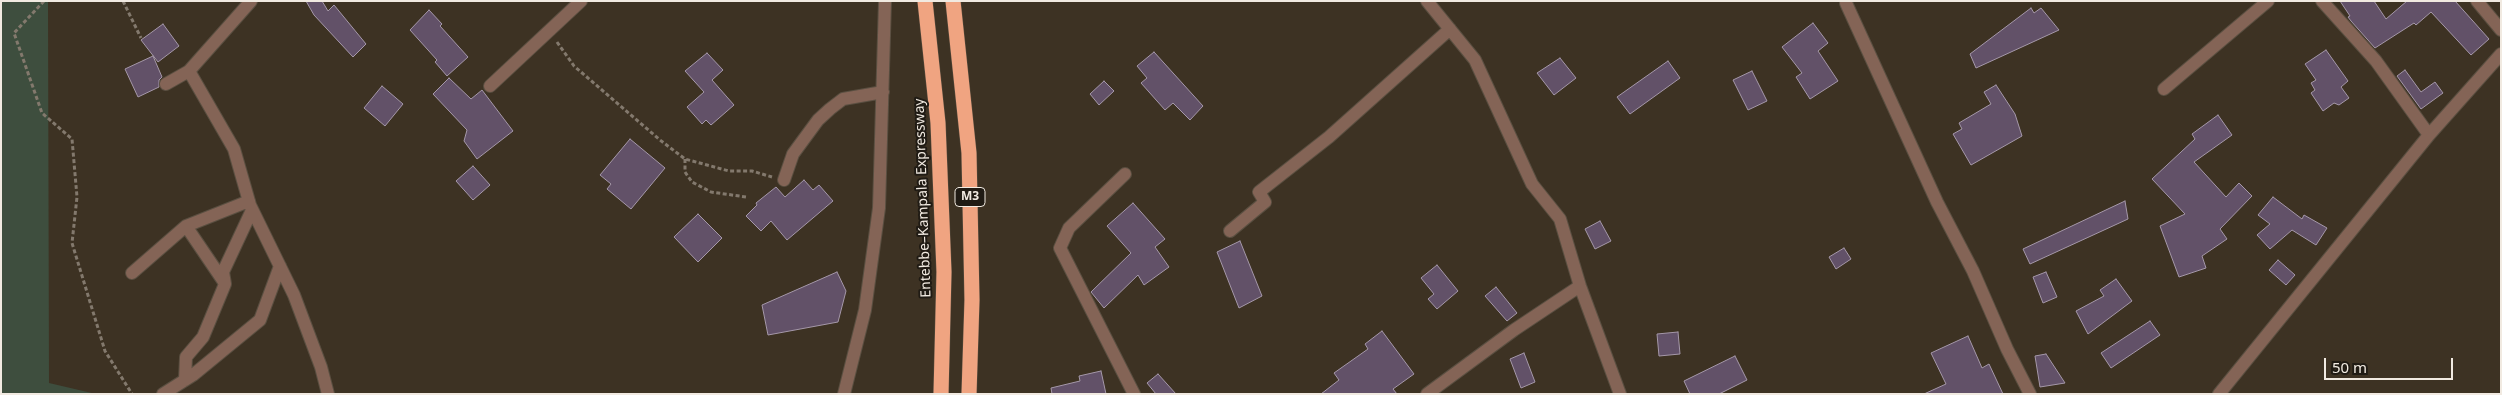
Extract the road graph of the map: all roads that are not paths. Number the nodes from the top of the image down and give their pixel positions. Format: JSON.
{"nodes":[{"id":1,"x":251,"y":1,"type":"edge"},
{"id":2,"x":581,"y":1,"type":"edge"},
{"id":3,"x":886,"y":1,"type":"edge"},
{"id":4,"x":925,"y":1,"type":"edge"},
{"id":5,"x":953,"y":1,"type":"edge"},
{"id":6,"x":1427,"y":1,"type":"edge"},
{"id":7,"x":2268,"y":1,"type":"edge"},
{"id":8,"x":2322,"y":1,"type":"edge"},
{"id":9,"x":2477,"y":1,"type":"edge"},
{"id":10,"x":1846,"y":3,"type":"dead end"},
{"id":11,"x":1450,"y":29,"type":"junction"},
{"id":12,"x":2501,"y":30,"type":"edge"},
{"id":13,"x":2501,"y":54,"type":"edge"},
{"id":14,"x":189,"y":71,"type":"junction"},
{"id":15,"x":166,"y":84,"type":"dead end"},
{"id":16,"x":490,"y":86,"type":"dead end"},
{"id":17,"x":2164,"y":89,"type":"dead end"},
{"id":18,"x":883,"y":92,"type":"junction"},
{"id":19,"x":2428,"y":134,"type":"junction"},
{"id":20,"x":1124,"y":174,"type":"dead end"},
{"id":21,"x":784,"y":180,"type":"road end"},
{"id":22,"x":250,"y":205,"type":"junction"},
{"id":23,"x":186,"y":226,"type":"junction"},
{"id":24,"x":1230,"y":231,"type":"dead end"},
{"id":25,"x":280,"y":266,"type":"junction"},
{"id":26,"x":132,"y":273,"type":"dead end"},
{"id":27,"x":225,"y":284,"type":"junction"},
{"id":28,"x":1580,"y":286,"type":"junction"},
{"id":29,"x":184,"y":380,"type":"junction"},
{"id":30,"x":163,"y":394,"type":"edge"},
{"id":31,"x":328,"y":394,"type":"edge"},
{"id":32,"x":844,"y":394,"type":"edge"},
{"id":33,"x":940,"y":394,"type":"edge"},
{"id":34,"x":968,"y":394,"type":"edge"},
{"id":35,"x":1134,"y":394,"type":"edge"},
{"id":36,"x":1427,"y":394,"type":"edge"},
{"id":37,"x":1620,"y":394,"type":"edge"},
{"id":38,"x":2030,"y":394,"type":"edge"},
{"id":39,"x":2219,"y":394,"type":"edge"}],
"edges":[{"from":1,"to":14,"type":"street"},
{"from":2,"to":16,"type":"street"},
{"from":3,"to":18,"type":"street"},
{"from":4,"to":33,"type":"highway","name":"Entebbe–Kampala Expressway","number":"M3"},
{"from":5,"to":34,"type":"highway","number":"M3"},
{"from":6,"to":11,"type":"street"},
{"from":7,"to":17,"type":"street"},
{"from":8,"to":19,"type":"street"},
{"from":9,"to":12,"type":"street"},
{"from":10,"to":38,"type":"street"},
{"from":11,"to":24,"type":"street"},
{"from":11,"to":28,"type":"street"},
{"from":13,"to":19,"type":"street"},
{"from":14,"to":15,"type":"street"},
{"from":14,"to":22,"type":"street"},
{"from":18,"to":21,"type":"street"},
{"from":18,"to":32,"type":"street"},
{"from":19,"to":39,"type":"street"},
{"from":20,"to":35,"type":"street"},
{"from":22,"to":23,"type":"street"},
{"from":22,"to":25,"type":"street"},
{"from":22,"to":27,"type":"street"},
{"from":23,"to":26,"type":"street"},
{"from":23,"to":27,"type":"street"},
{"from":25,"to":29,"type":"street"},
{"from":25,"to":31,"type":"street"},
{"from":27,"to":29,"type":"street"},
{"from":28,"to":36,"type":"street"},
{"from":28,"to":37,"type":"street"},
{"from":29,"to":30,"type":"street"}]}
